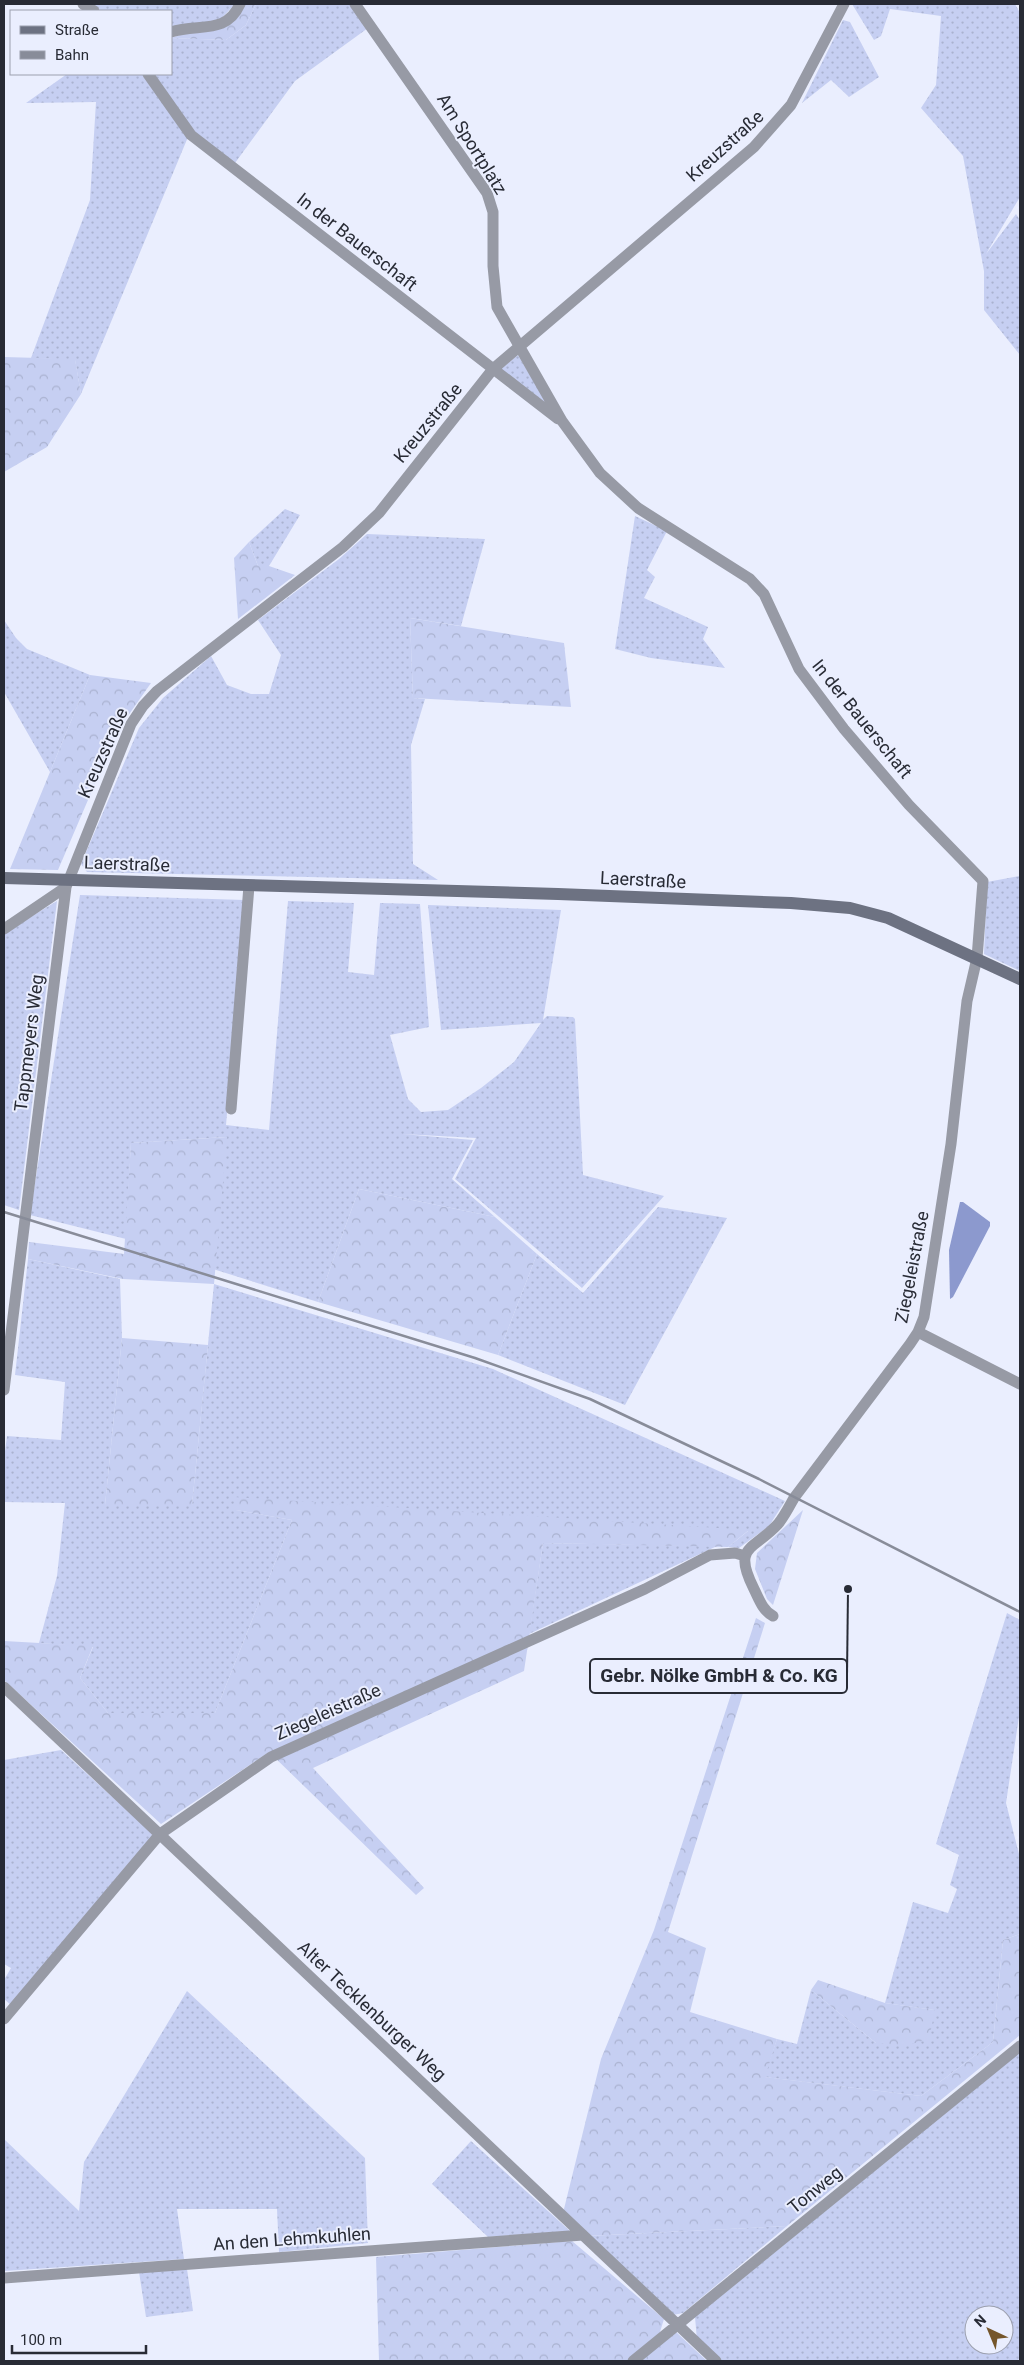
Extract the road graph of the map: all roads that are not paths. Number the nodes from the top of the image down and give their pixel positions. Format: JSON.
{"nodes":[{"id":1,"x":240,"y":4,"type":"edge"},
{"id":2,"x":356,"y":4,"type":"edge"},
{"id":3,"x":844,"y":4,"type":"edge"},
{"id":4,"x":172,"y":32,"type":"edge"},
{"id":5,"x":149,"y":75,"type":"edge"},
{"id":6,"x":518,"y":348,"type":"junction"},
{"id":7,"x":493,"y":369,"type":"junction"},
{"id":8,"x":562,"y":421,"type":"junction"},
{"id":9,"x":4,"y":878,"type":"edge"},
{"id":10,"x":66,"y":884,"type":"junction"},
{"id":11,"x":249,"y":886,"type":"junction"},
{"id":12,"x":4,"y":929,"type":"edge"},
{"id":13,"x":977,"y":958,"type":"junction"},
{"id":14,"x":1020,"y":979,"type":"edge"},
{"id":15,"x":231,"y":1109,"type":"dead end"},
{"id":16,"x":918,"y":1332,"type":"junction"},
{"id":17,"x":1020,"y":1384,"type":"edge"},
{"id":18,"x":4,"y":1390,"type":"edge"},
{"id":19,"x":745,"y":1556,"type":"junction"},
{"id":20,"x":773,"y":1616,"type":"dead end"},
{"id":21,"x":4,"y":1687,"type":"edge"},
{"id":22,"x":160,"y":1834,"type":"junction"},
{"id":23,"x":4,"y":2019,"type":"edge"},
{"id":24,"x":1020,"y":2046,"type":"edge"},
{"id":25,"x":583,"y":2235,"type":"junction"},
{"id":26,"x":4,"y":2278,"type":"edge"},
{"id":27,"x":678,"y":2325,"type":"junction"},
{"id":28,"x":633,"y":2361,"type":"edge"},
{"id":29,"x":716,"y":2361,"type":"edge"}],
"edges":[{"from":1,"to":4,"type":"street"},
{"from":2,"to":6,"type":"street","name":"Am Sportplatz"},
{"from":3,"to":6,"type":"street","name":"Kreuzstraße"},
{"from":5,"to":7,"type":"street","name":"In der Bauerschaft"},
{"from":6,"to":7,"type":"street","name":"Kreuzstraße"},
{"from":6,"to":8,"type":"street","name":"In der Bauerschaft"},
{"from":7,"to":8,"type":"street","name":"In der Bauerschaft"},
{"from":7,"to":10,"type":"street","name":"Kreuzstraße"},
{"from":8,"to":13,"type":"street","name":"In der Bauerschaft"},
{"from":9,"to":10,"type":"main road","name":"Laerstraße"},
{"from":10,"to":11,"type":"main road","name":"Laerstraße"},
{"from":10,"to":12,"type":"street"},
{"from":10,"to":18,"type":"street","name":"Tappmeyers Weg"},
{"from":11,"to":13,"type":"main road","name":"Laerstraße"},
{"from":11,"to":15,"type":"street"},
{"from":13,"to":14,"type":"main road","name":"Laerstraße"},
{"from":13,"to":16,"type":"street","name":"Ziegeleistraße"},
{"from":16,"to":17,"type":"street"},
{"from":16,"to":19,"type":"street","name":"Ziegeleistraße"},
{"from":19,"to":20,"type":"street"},
{"from":19,"to":22,"type":"street","name":"Ziegeleistraße"},
{"from":21,"to":22,"type":"street","name":"Alter Tecklenburger Weg"},
{"from":22,"to":23,"type":"street","name":"Ziegeleistraße"},
{"from":22,"to":25,"type":"street","name":"Alter Tecklenburger Weg"},
{"from":24,"to":27,"type":"street","name":"Tonweg"},
{"from":25,"to":26,"type":"street","name":"An den Lehmkuhlen"},
{"from":25,"to":27,"type":"street","name":"Alter Tecklenburger Weg"},
{"from":27,"to":28,"type":"street","name":"Tonweg"},
{"from":27,"to":29,"type":"street","name":"Alter Tecklenburger Weg"}]}
